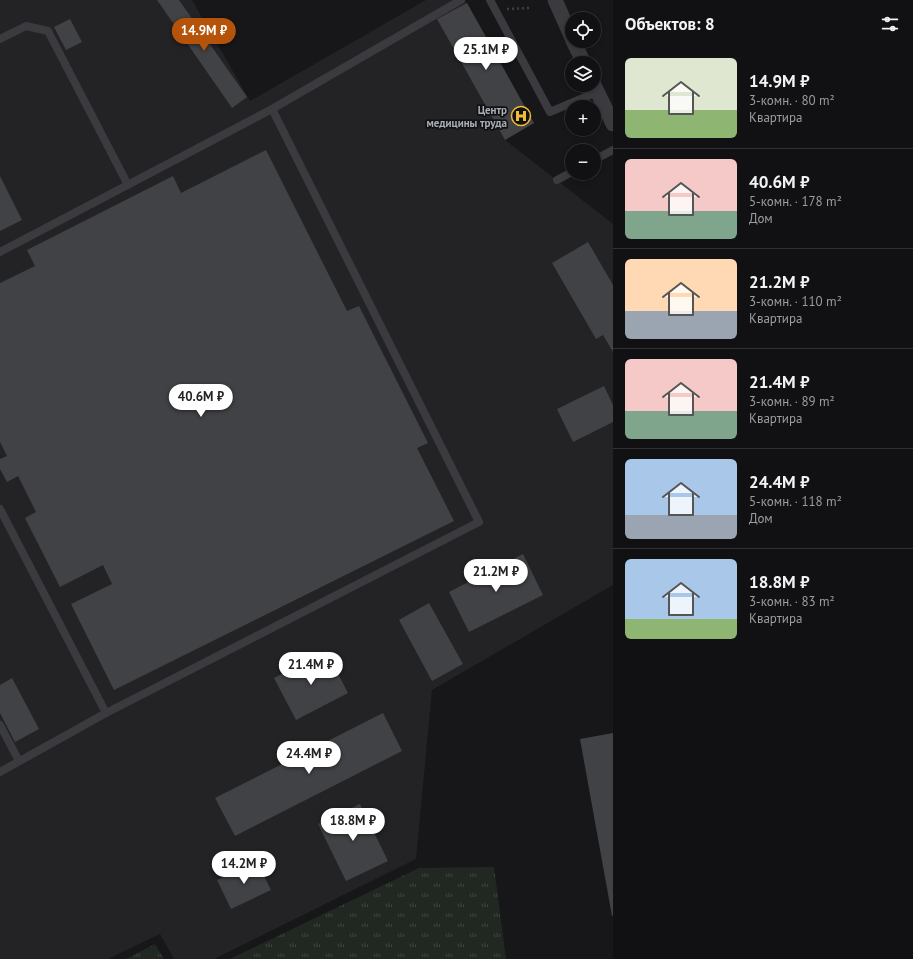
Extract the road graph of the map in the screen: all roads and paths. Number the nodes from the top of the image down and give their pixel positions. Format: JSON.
{"nodes":[{"id":1,"x":461,"y":0,"type":"edge"},
{"id":2,"x":490,"y":0,"type":"edge"},
{"id":3,"x":555,"y":0,"type":"edge"},
{"id":4,"x":529,"y":8,"type":"dead end"},
{"id":5,"x":495,"y":9,"type":"junction"},
{"id":6,"x":565,"y":22,"type":"edge"},
{"id":7,"x":0,"y":39,"type":"edge"},
{"id":8,"x":588,"y":92,"type":"edge"},
{"id":9,"x":598,"y":92,"type":"edge"},
{"id":10,"x":272,"y":109,"type":"junction"},
{"id":11,"x":613,"y":124,"type":"edge"},
{"id":12,"x":613,"y":150,"type":"edge"},
{"id":13,"x":601,"y":156,"type":"edge"},
{"id":14,"x":565,"y":176,"type":"edge"},
{"id":15,"x":557,"y":180,"type":"dead end"},
{"id":16,"x":128,"y":185,"type":"junction"},
{"id":17,"x":0,"y":252,"type":"edge"},
{"id":18,"x":0,"y":509,"type":"edge"},
{"id":19,"x":106,"y":713,"type":"junction"},
{"id":20,"x":0,"y":725,"type":"edge"},
{"id":21,"x":19,"y":761,"type":"junction"},
{"id":22,"x":0,"y":772,"type":"edge"}],
"edges":[{"from":1,"to":10,"type":"lane"},
{"from":2,"to":5,"type":"lane"},
{"from":3,"to":6,"type":"street"},
{"from":4,"to":5,"type":"path"},
{"from":5,"to":8,"type":"lane"},
{"from":7,"to":16,"type":"lane"},
{"from":9,"to":11,"type":"street"},
{"from":10,"to":16,"type":"lane"},
{"from":10,"to":19,"type":"lane"},
{"from":12,"to":13,"type":"lane"},
{"from":14,"to":15,"type":"lane"},
{"from":16,"to":17,"type":"lane"},
{"from":18,"to":19,"type":"lane"},
{"from":19,"to":21,"type":"lane"},
{"from":20,"to":21,"type":"lane"},
{"from":21,"to":22,"type":"lane"}]}
